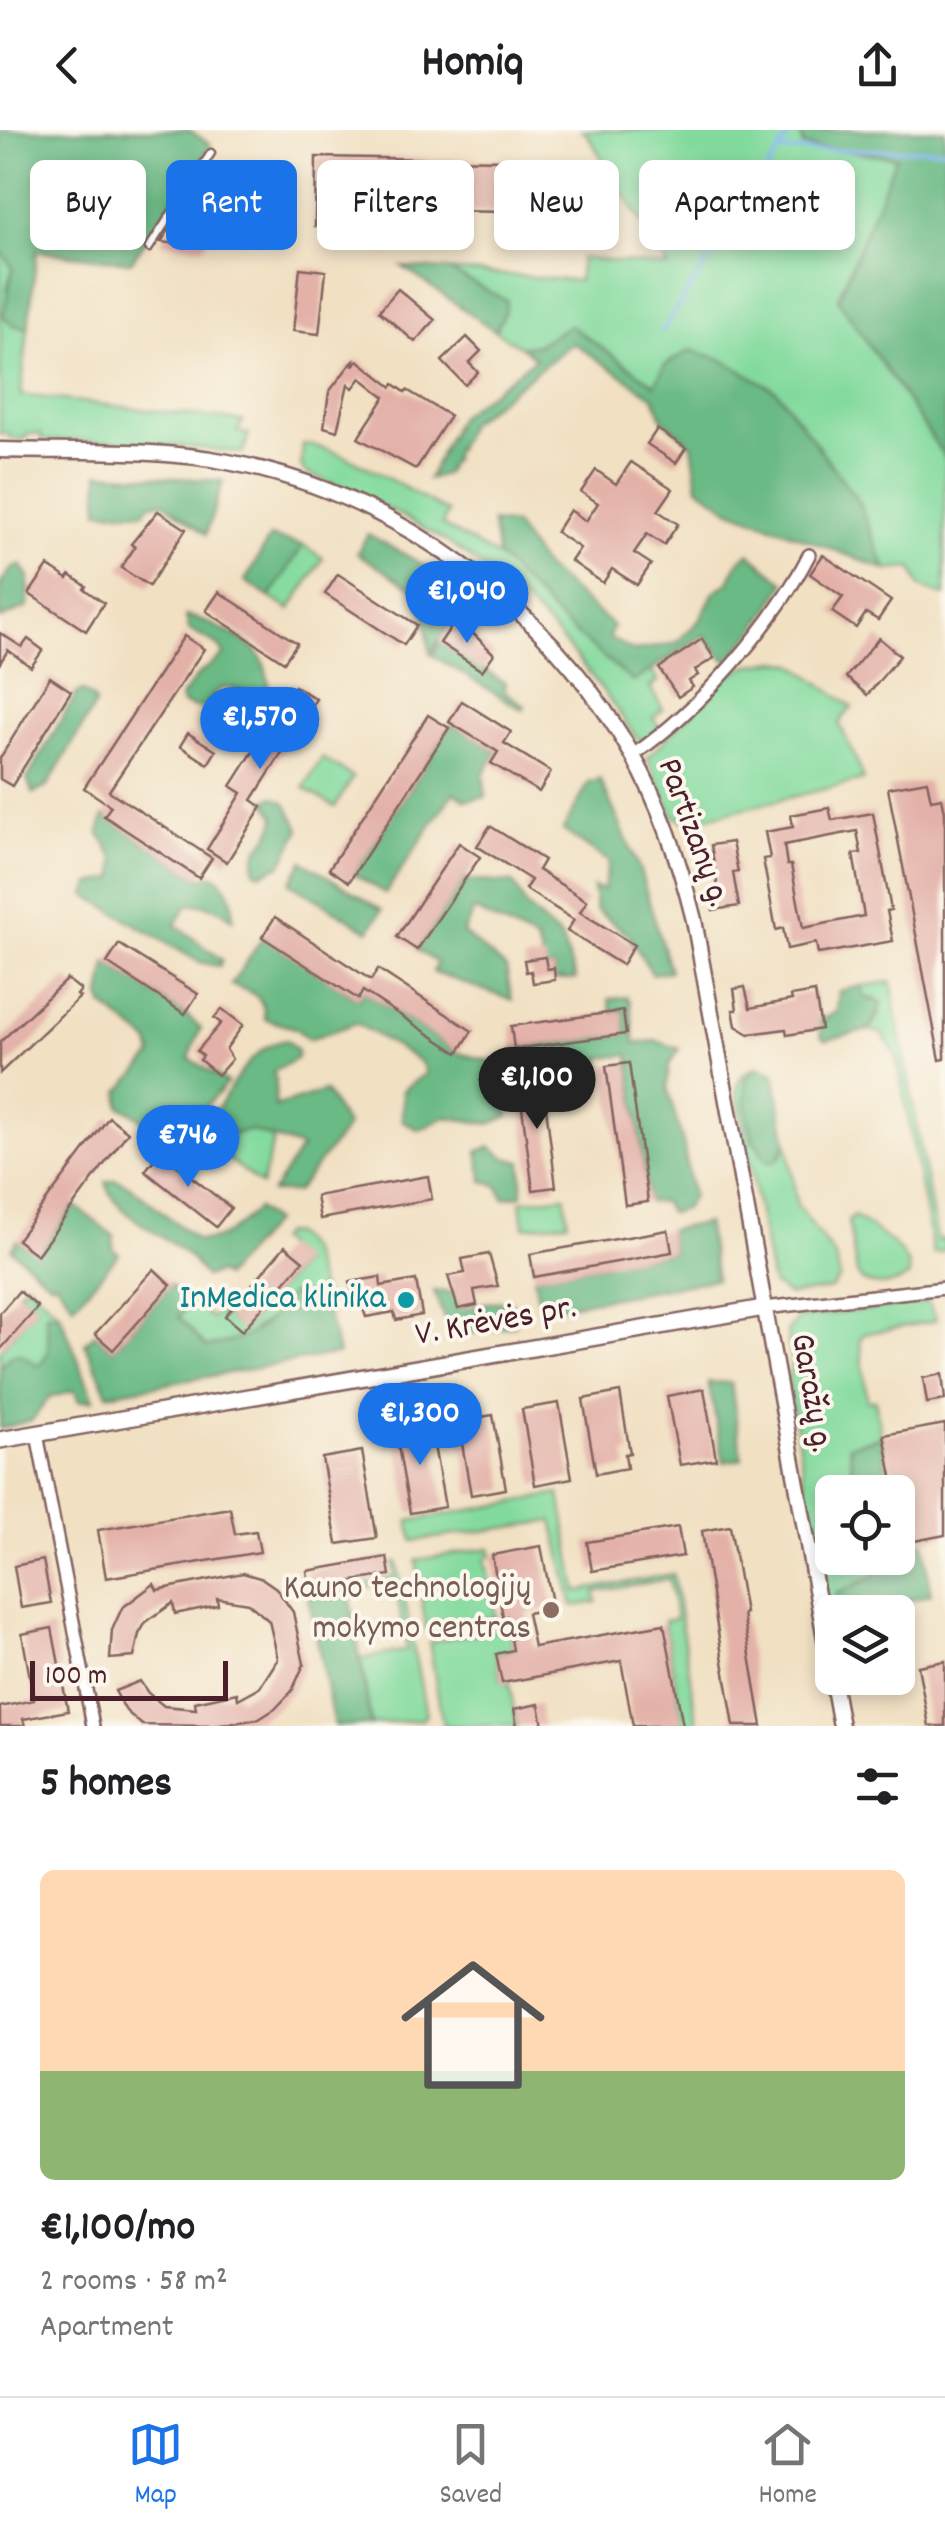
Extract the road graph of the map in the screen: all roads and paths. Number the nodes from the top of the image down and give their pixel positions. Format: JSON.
{"nodes":[{"id":1,"x":211,"y":153,"type":"dead end"},
{"id":2,"x":148,"y":248,"type":"dead end"},
{"id":3,"x":0,"y":450,"type":"edge"},
{"id":4,"x":809,"y":554,"type":"dead end"},
{"id":5,"x":632,"y":755,"type":"junction"},
{"id":6,"x":945,"y":1288,"type":"edge"},
{"id":7,"x":764,"y":1308,"type":"junction"},
{"id":8,"x":37,"y":1434,"type":"junction"},
{"id":9,"x":0,"y":1440,"type":"edge"},
{"id":10,"x":94,"y":1726,"type":"edge"},
{"id":11,"x":841,"y":1726,"type":"edge"}],
"edges":[{"from":1,"to":2,"type":"lane"},
{"from":3,"to":5,"type":"street","name":"Partizanų g."},
{"from":4,"to":5,"type":"street"},
{"from":5,"to":7,"type":"street","name":"Partizanų g."},
{"from":6,"to":7,"type":"street","name":"V. Krėvės pr."},
{"from":7,"to":8,"type":"main road","name":"V. Krėvės pr."},
{"from":7,"to":11,"type":"street","name":"Garažų g."},
{"from":8,"to":9,"type":"main road","name":"V. Krėvės pr."},
{"from":8,"to":10,"type":"street"}]}
